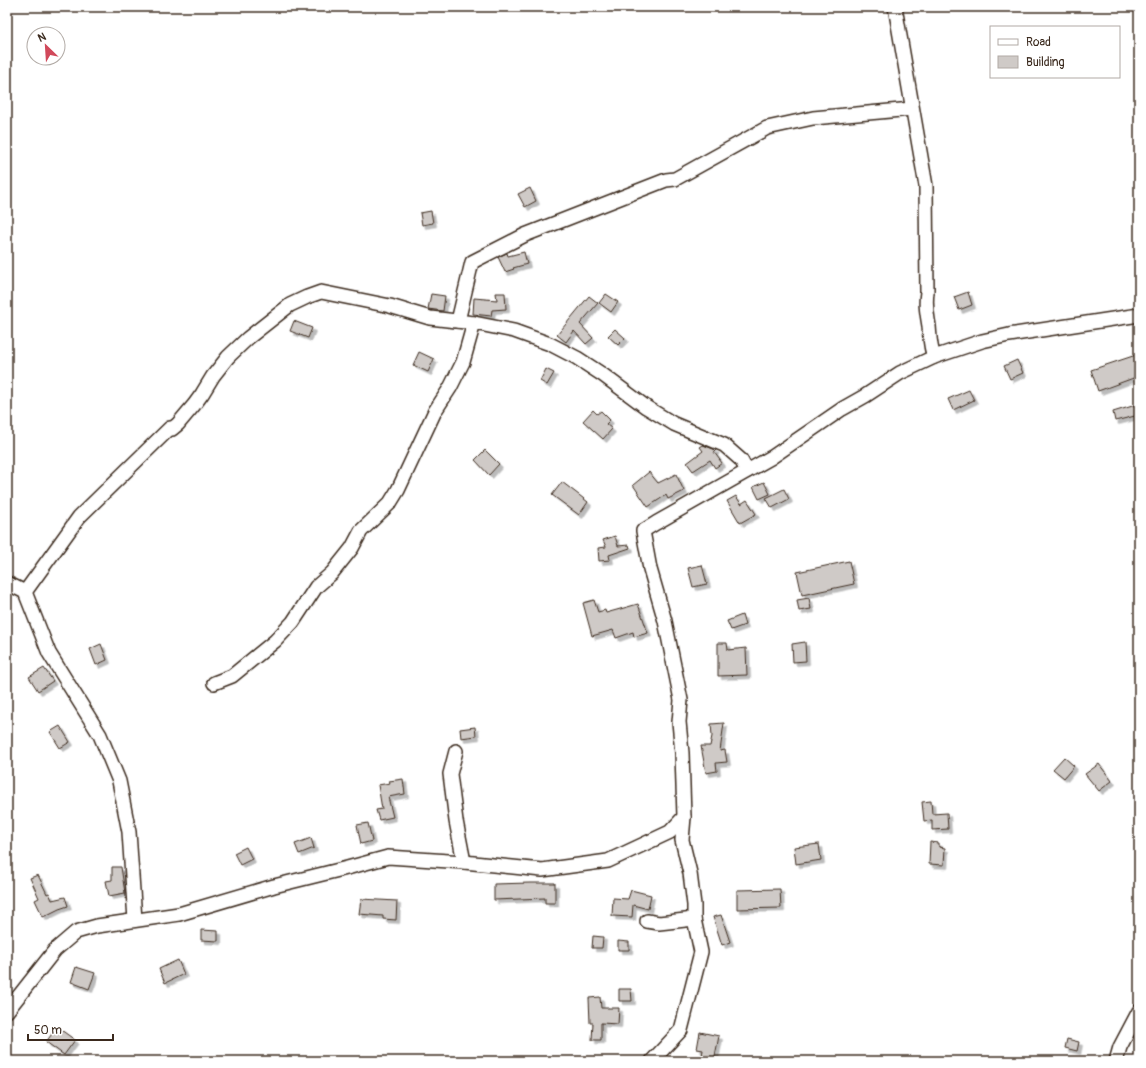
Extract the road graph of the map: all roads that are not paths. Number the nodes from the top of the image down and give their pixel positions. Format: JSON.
{"nodes":[{"id":1,"x":895,"y":7,"type":"edge"},
{"id":2,"x":912,"y":108,"type":"junction"},
{"id":3,"x":1139,"y":315,"type":"edge"},
{"id":4,"x":458,"y":321,"type":"junction"},
{"id":5,"x":474,"y":323,"type":"junction"},
{"id":6,"x":934,"y":357,"type":"junction"},
{"id":7,"x":747,"y":471,"type":"junction"},
{"id":8,"x":7,"y":583,"type":"edge"},
{"id":9,"x":25,"y":592,"type":"junction"},
{"id":10,"x":214,"y":683,"type":"dead end"},
{"id":11,"x":456,"y":751,"type":"dead end"},
{"id":12,"x":684,"y":817,"type":"junction"},
{"id":13,"x":464,"y":862,"type":"junction"},
{"id":14,"x":694,"y":919,"type":"junction"},
{"id":15,"x":135,"y":920,"type":"junction"},
{"id":16,"x":647,"y":921,"type":"dead end"},
{"id":17,"x":7,"y":1011,"type":"edge"},
{"id":18,"x":1139,"y":1011,"type":"edge"},
{"id":19,"x":652,"y":1061,"type":"edge"},
{"id":20,"x":1116,"y":1061,"type":"edge"}],
"edges":[{"from":1,"to":2,"type":"street"},
{"from":2,"to":4,"type":"street"},
{"from":2,"to":6,"type":"street"},
{"from":3,"to":6,"type":"street"},
{"from":4,"to":5,"type":"street"},
{"from":4,"to":9,"type":"street"},
{"from":5,"to":7,"type":"street"},
{"from":5,"to":10,"type":"street"},
{"from":6,"to":7,"type":"street"},
{"from":7,"to":12,"type":"street"},
{"from":8,"to":9,"type":"street"},
{"from":9,"to":15,"type":"street"},
{"from":11,"to":13,"type":"street"},
{"from":12,"to":13,"type":"street"},
{"from":12,"to":14,"type":"street"},
{"from":13,"to":15,"type":"street"},
{"from":14,"to":16,"type":"street"},
{"from":14,"to":19,"type":"street"},
{"from":15,"to":17,"type":"street"},
{"from":18,"to":20,"type":"street"}]}
